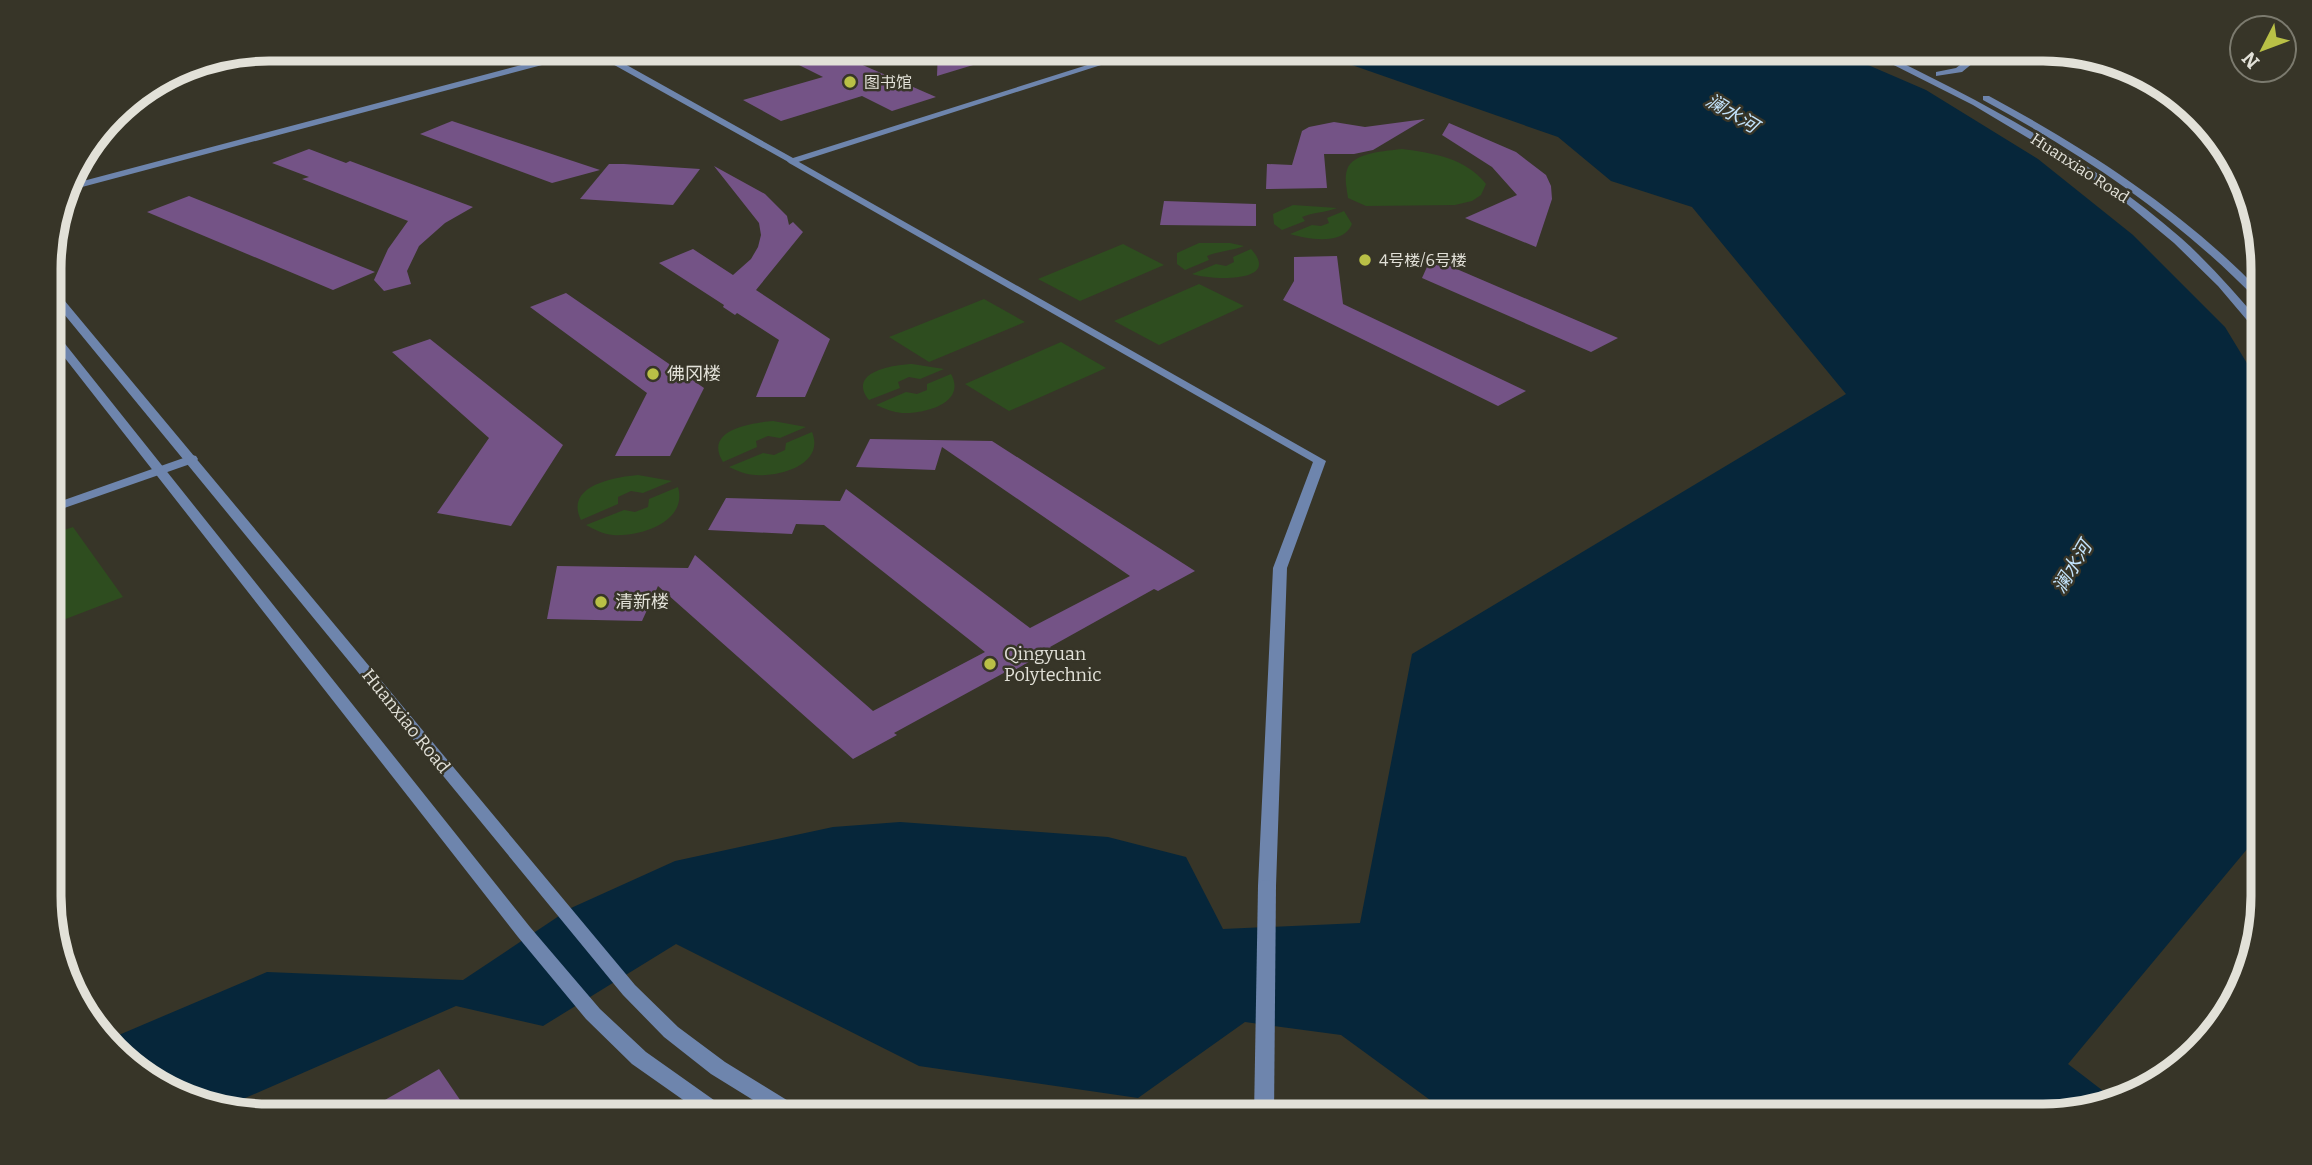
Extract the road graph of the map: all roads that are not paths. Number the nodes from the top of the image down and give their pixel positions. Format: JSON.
{"nodes":[{"id":1,"x":547,"y":61,"type":"edge"},
{"id":2,"x":613,"y":61,"type":"edge"},
{"id":3,"x":1108,"y":61,"type":"edge"},
{"id":4,"x":1890,"y":61,"type":"edge"},
{"id":5,"x":1911,"y":61,"type":"edge"},
{"id":6,"x":1968,"y":61,"type":"edge"},
{"id":7,"x":1939,"y":74,"type":"junction"},
{"id":8,"x":792,"y":161,"type":"junction"},
{"id":9,"x":80,"y":185,"type":"edge"},
{"id":10,"x":2246,"y":281,"type":"junction"},
{"id":11,"x":2251,"y":283,"type":"edge"},
{"id":12,"x":2251,"y":287,"type":"edge"},
{"id":13,"x":62,"y":304,"type":"edge"},
{"id":14,"x":2251,"y":317,"type":"edge"},
{"id":15,"x":62,"y":347,"type":"edge"},
{"id":16,"x":192,"y":459,"type":"junction"},
{"id":17,"x":160,"y":470,"type":"junction"},
{"id":18,"x":62,"y":505,"type":"edge"},
{"id":19,"x":1264,"y":1103,"type":"edge"},
{"id":20,"x":704,"y":1104,"type":"edge"},
{"id":21,"x":776,"y":1104,"type":"edge"}],
"edges":[{"from":1,"to":9,"type":"street"},
{"from":2,"to":8,"type":"street"},
{"from":3,"to":8,"type":"street"},
{"from":4,"to":14,"type":"street","name":"Huanxiao Road"},
{"from":5,"to":7,"type":"street","name":"Huanxiao Road"},
{"from":6,"to":7,"type":"street"},
{"from":7,"to":10,"type":"street","name":"Huanxiao Road"},
{"from":8,"to":19,"type":"street"},
{"from":10,"to":11,"type":"street"},
{"from":10,"to":12,"type":"street","name":"Huanxiao Road"},
{"from":13,"to":16,"type":"street","name":"Huanxiao Road"},
{"from":15,"to":17,"type":"street"},
{"from":16,"to":17,"type":"street"},
{"from":16,"to":21,"type":"street","name":"Huanxiao Road"},
{"from":17,"to":18,"type":"street"},
{"from":17,"to":20,"type":"street"}]}
